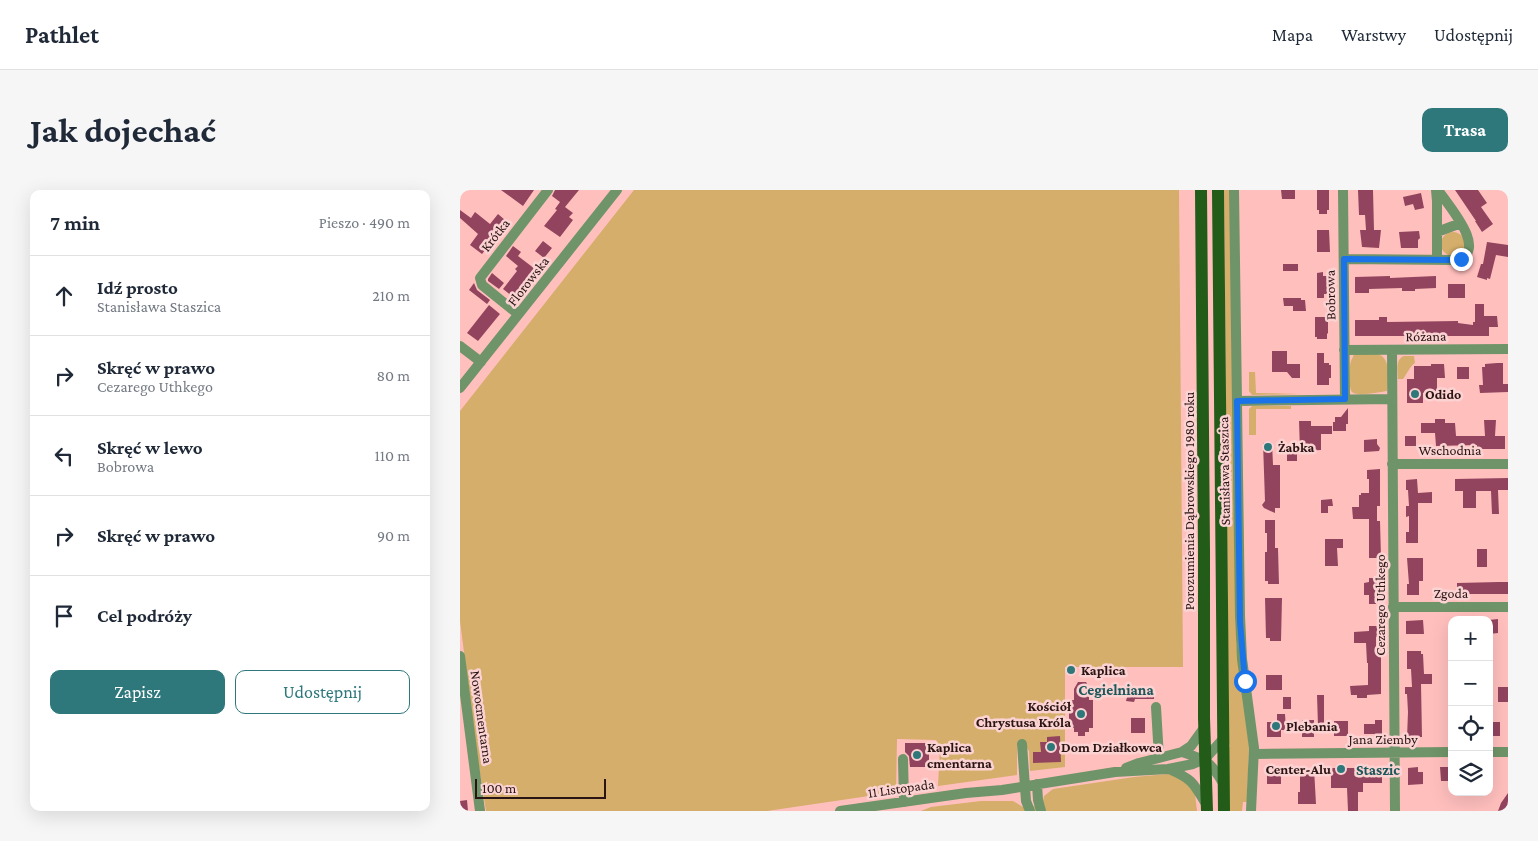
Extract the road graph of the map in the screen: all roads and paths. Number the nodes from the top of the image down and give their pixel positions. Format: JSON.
{"nodes":[{"id":1,"x":548,"y":190,"type":"edge"},
{"id":2,"x":617,"y":190,"type":"edge"},
{"id":3,"x":1201,"y":190,"type":"edge"},
{"id":4,"x":1218,"y":190,"type":"edge"},
{"id":5,"x":1234,"y":190,"type":"edge"},
{"id":6,"x":1343,"y":190,"type":"edge"},
{"id":7,"x":1437,"y":190,"type":"edge"},
{"id":8,"x":1461,"y":223,"type":"junction"},
{"id":9,"x":1437,"y":232,"type":"junction"},
{"id":10,"x":1344,"y":259,"type":"junction"},
{"id":11,"x":1437,"y":260,"type":"junction"},
{"id":12,"x":518,"y":314,"type":"junction"},
{"id":13,"x":460,"y":346,"type":"edge"},
{"id":14,"x":1508,"y":349,"type":"edge"},
{"id":15,"x":1344,"y":350,"type":"junction"},
{"id":16,"x":1392,"y":350,"type":"junction"},
{"id":17,"x":480,"y":362,"type":"junction"},
{"id":18,"x":460,"y":388,"type":"edge"},
{"id":19,"x":1345,"y":399,"type":"junction"},
{"id":20,"x":1392,"y":399,"type":"junction"},
{"id":21,"x":1237,"y":401,"type":"junction"},
{"id":22,"x":1392,"y":464,"type":"junction"},
{"id":23,"x":1508,"y":464,"type":"edge"},
{"id":24,"x":1393,"y":607,"type":"junction"},
{"id":25,"x":1508,"y":607,"type":"edge"},
{"id":26,"x":460,"y":656,"type":"edge"},
{"id":27,"x":1156,"y":706,"type":"dead end"},
{"id":28,"x":1204,"y":728,"type":"junction"},
{"id":29,"x":1223,"y":739,"type":"junction"},
{"id":30,"x":1022,"y":744,"type":"dead end"},
{"id":31,"x":1182,"y":752,"type":"junction"},
{"id":32,"x":1394,"y":752,"type":"junction"},
{"id":33,"x":1448,"y":752,"type":"edge"},
{"id":34,"x":1493,"y":752,"type":"edge"},
{"id":35,"x":1508,"y":752,"type":"edge"},
{"id":36,"x":1254,"y":754,"type":"junction"},
{"id":37,"x":1158,"y":758,"type":"junction"},
{"id":38,"x":903,"y":759,"type":"dead end"},
{"id":39,"x":1205,"y":760,"type":"junction"},
{"id":40,"x":1168,"y":769,"type":"junction"},
{"id":41,"x":1115,"y":772,"type":"junction"},
{"id":42,"x":1038,"y":784,"type":"junction"},
{"id":43,"x":1224,"y":784,"type":"junction"},
{"id":44,"x":1024,"y":786,"type":"junction"},
{"id":45,"x":910,"y":804,"type":"edge"},
{"id":46,"x":1207,"y":808,"type":"edge"},
{"id":47,"x":480,"y":811,"type":"edge"},
{"id":48,"x":840,"y":811,"type":"edge"},
{"id":49,"x":1030,"y":811,"type":"edge"},
{"id":50,"x":1041,"y":811,"type":"edge"},
{"id":51,"x":1224,"y":811,"type":"edge"},
{"id":52,"x":1251,"y":811,"type":"edge"},
{"id":53,"x":1395,"y":811,"type":"edge"}],
"edges":[{"from":1,"to":12,"type":"street","name":"Krótka"},
{"from":2,"to":12,"type":"street","name":"Florowska"},
{"from":3,"to":28,"type":"main road","name":"Porozumienia Dąbrowskiego 1980 roku"},
{"from":4,"to":29,"type":"main road"},
{"from":5,"to":21,"type":"street","name":"Stanisława Staszica"},
{"from":6,"to":10,"type":"street","name":"Bobrowa"},
{"from":7,"to":8,"type":"street"},
{"from":7,"to":9,"type":"street"},
{"from":8,"to":9,"type":"street"},
{"from":8,"to":11,"type":"street"},
{"from":9,"to":11,"type":"street"},
{"from":10,"to":11,"type":"street"},
{"from":10,"to":15,"type":"street","name":"Bobrowa"},
{"from":12,"to":17,"type":"street","name":"Florowska"},
{"from":13,"to":17,"type":"street"},
{"from":14,"to":16,"type":"street","name":"Różana"},
{"from":15,"to":16,"type":"street","name":"Różana"},
{"from":15,"to":19,"type":"street","name":"Bobrowa"},
{"from":16,"to":20,"type":"street","name":"Cezarego Uthkego"},
{"from":17,"to":18,"type":"street","name":"Florowska"},
{"from":19,"to":20,"type":"street"},
{"from":19,"to":21,"type":"street"},
{"from":20,"to":22,"type":"street","name":"Cezarego Uthkego"},
{"from":21,"to":36,"type":"street","name":"Stanisława Staszica"},
{"from":22,"to":23,"type":"street","name":"Wschodnia"},
{"from":22,"to":24,"type":"street","name":"Cezarego Uthkego"},
{"from":24,"to":25,"type":"street","name":"Zgoda"},
{"from":24,"to":32,"type":"street","name":"Cezarego Uthkego"},
{"from":26,"to":47,"type":"street","name":"Nowocmentarna"},
{"from":27,"to":37,"type":"street"},
{"from":28,"to":31,"type":"street"},
{"from":28,"to":39,"type":"main road","name":"Porozumienia Dąbrowskiego 1980 roku"},
{"from":29,"to":39,"type":"street"},
{"from":29,"to":43,"type":"main road"},
{"from":30,"to":44,"type":"street"},
{"from":31,"to":37,"type":"street","name":"11 Listopada"},
{"from":31,"to":39,"type":"street"},
{"from":32,"to":33,"type":"street","name":"Jana Ziemby"},
{"from":32,"to":36,"type":"street","name":"Jana Ziemby"},
{"from":32,"to":53,"type":"street","name":"Cezarego Uthkego"},
{"from":34,"to":35,"type":"street"},
{"from":36,"to":52,"type":"street","name":"Stanisława Staszica"},
{"from":37,"to":41,"type":"street","name":"11 Listopada"},
{"from":38,"to":45,"type":"street"},
{"from":39,"to":40,"type":"street","name":"11 Listopada"},
{"from":39,"to":43,"type":"street"},
{"from":39,"to":46,"type":"main road","name":"Porozumienia Dąbrowskiego 1980 roku"},
{"from":40,"to":41,"type":"street","name":"11 Listopada"},
{"from":40,"to":46,"type":"street"},
{"from":41,"to":42,"type":"street","name":"11 Listopada"},
{"from":42,"to":44,"type":"street","name":"11 Listopada"},
{"from":42,"to":50,"type":"street"},
{"from":43,"to":51,"type":"main road"},
{"from":44,"to":45,"type":"street","name":"11 Listopada"},
{"from":44,"to":49,"type":"street"},
{"from":45,"to":48,"type":"street","name":"11 Listopada"}]}
